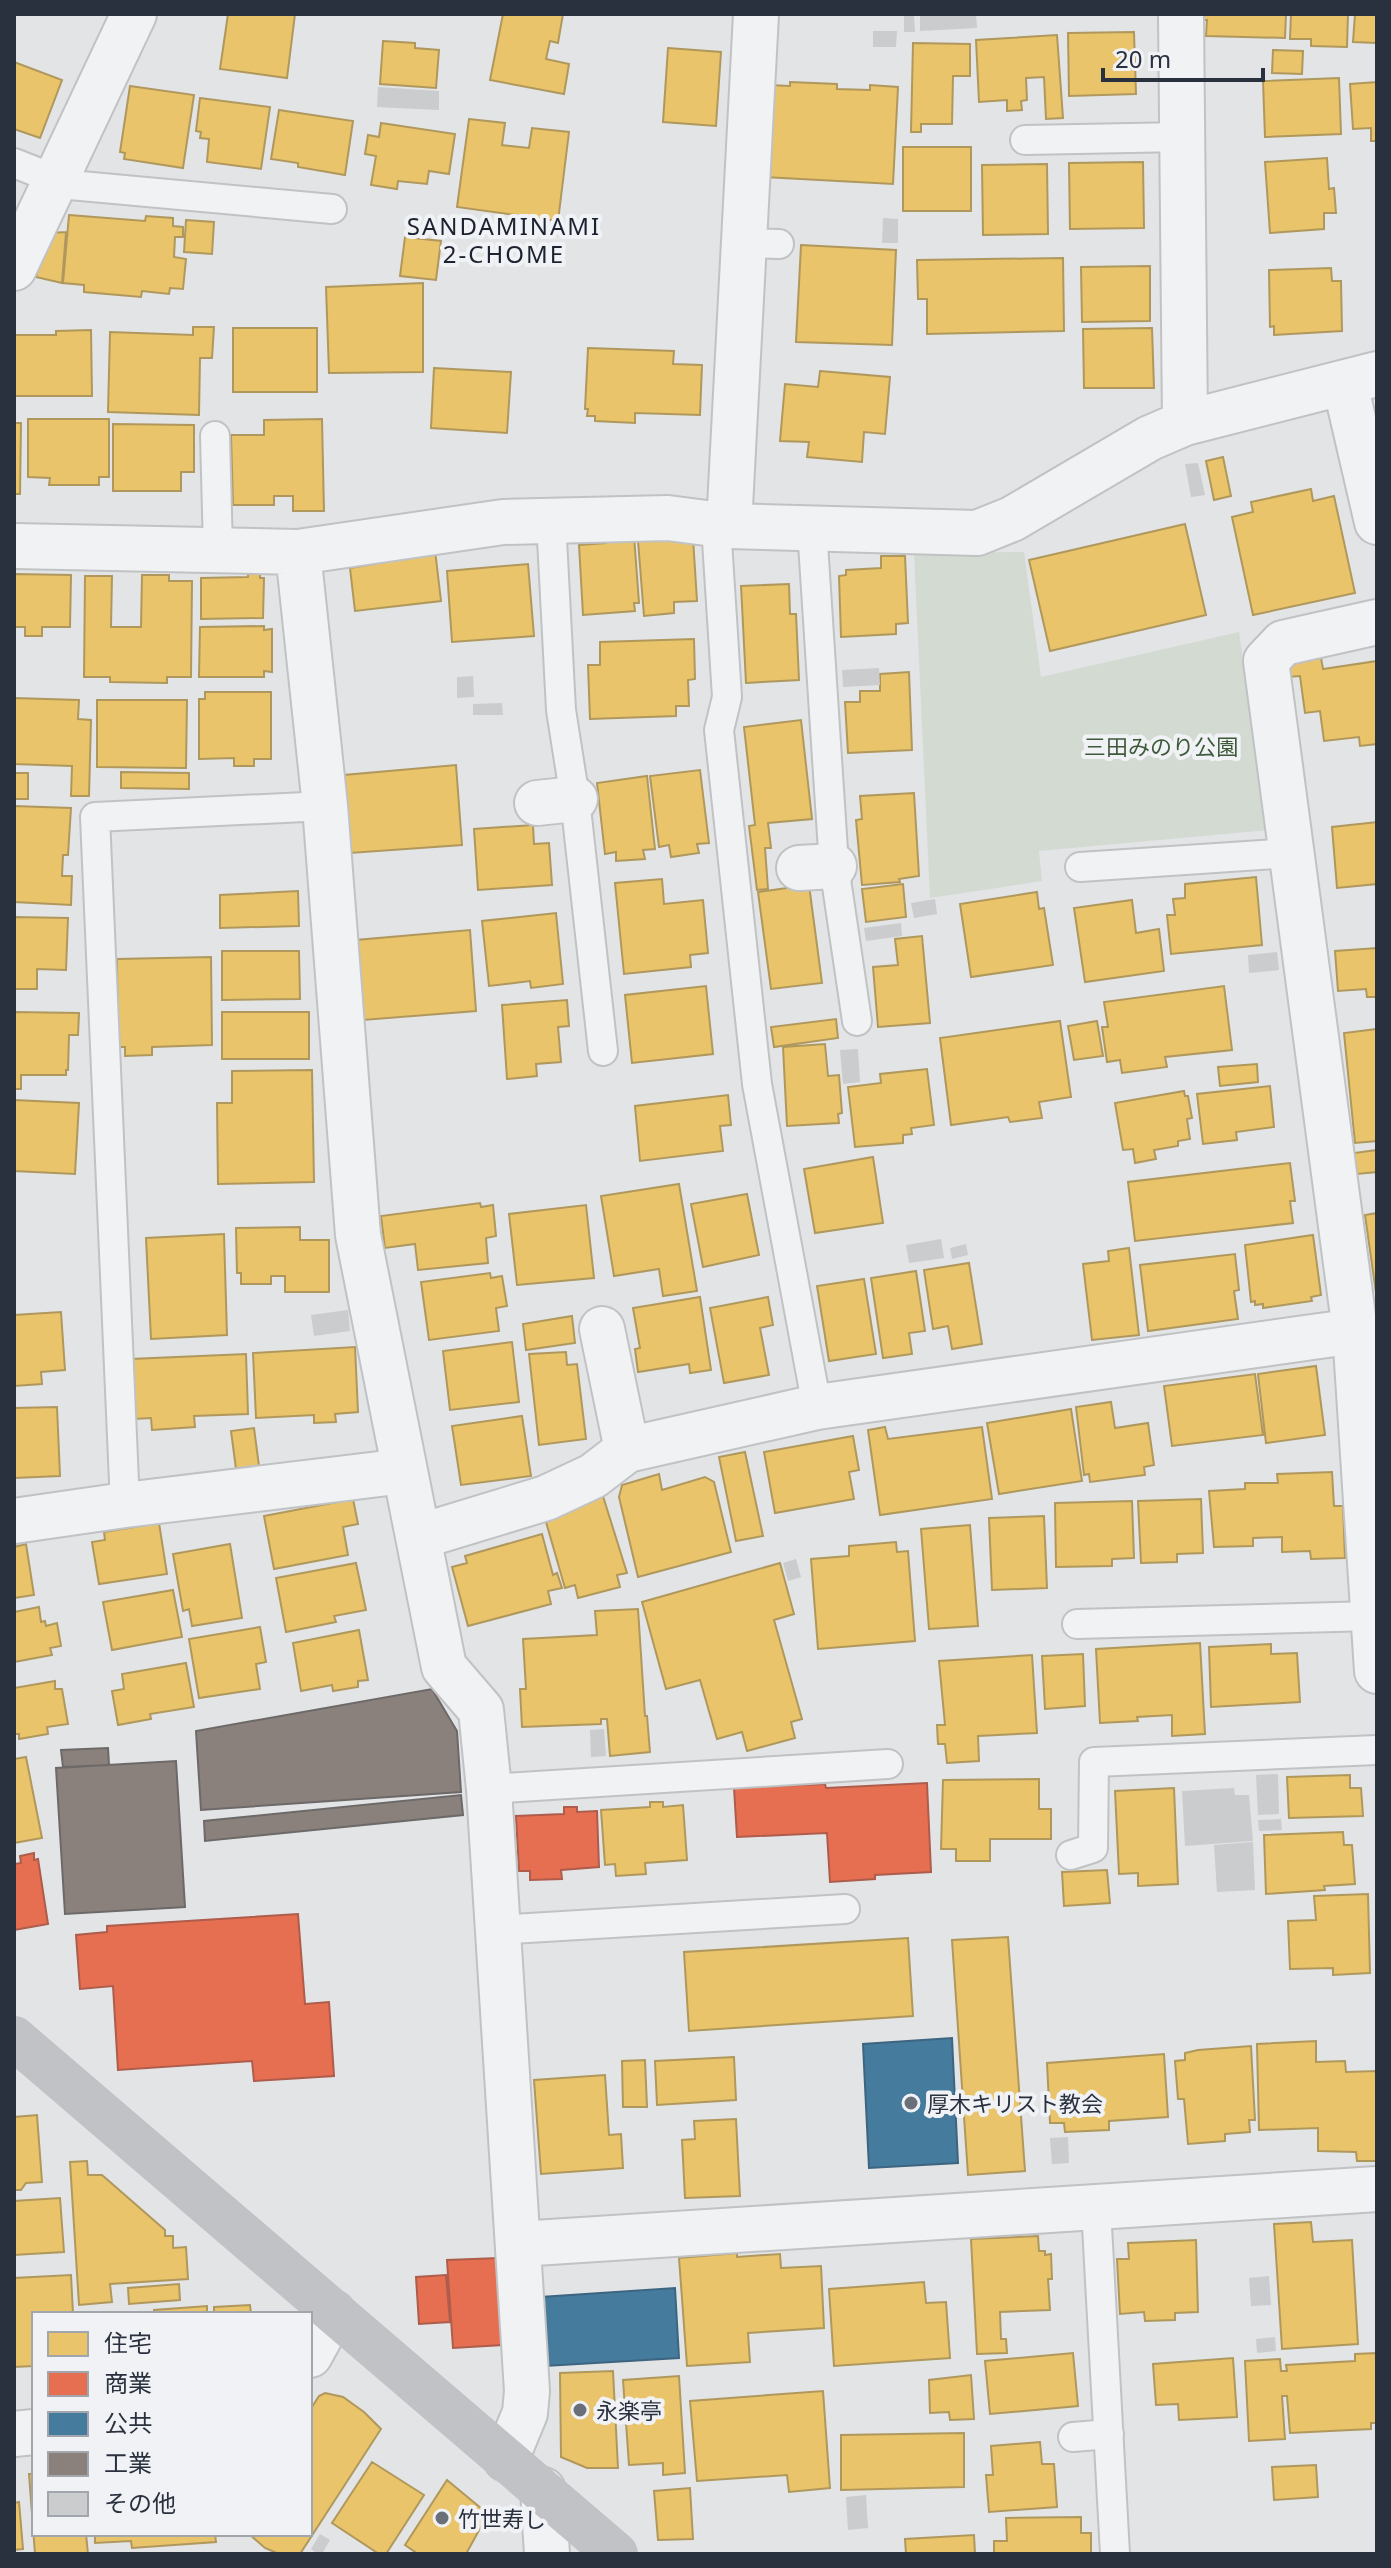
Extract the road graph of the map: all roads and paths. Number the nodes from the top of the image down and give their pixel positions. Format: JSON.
{"nodes":[{"id":1,"x":134,"y":14,"type":"edge"},
{"id":2,"x":756,"y":14,"type":"edge"},
{"id":3,"x":1181,"y":14,"type":"edge"},
{"id":4,"x":1183,"y":137,"type":"junction"},
{"id":5,"x":1025,"y":140,"type":"dead end"},
{"id":6,"x":14,"y":163,"type":"edge"},
{"id":7,"x":55,"y":180,"type":"junction"},
{"id":8,"x":332,"y":209,"type":"dead end"},
{"id":9,"x":14,"y":268,"type":"edge"},
{"id":10,"x":1361,"y":379,"type":"edge"},
{"id":11,"x":1185,"y":423,"type":"junction"},
{"id":12,"x":215,"y":436,"type":"dead end"},
{"id":13,"x":551,"y":520,"type":"junction"},
{"id":14,"x":1377,"y":522,"type":"edge"},
{"id":15,"x":722,"y":526,"type":"junction"},
{"id":16,"x":812,"y":528,"type":"junction"},
{"id":17,"x":14,"y":546,"type":"edge"},
{"id":18,"x":218,"y":550,"type":"junction"},
{"id":19,"x":298,"y":552,"type":"junction"},
{"id":20,"x":1377,"y":622,"type":"edge"},
{"id":21,"x":325,"y":806,"type":"junction"},
{"id":22,"x":1292,"y":853,"type":"junction"},
{"id":23,"x":1080,"y":867,"type":"dead end"},
{"id":24,"x":857,"y":1021,"type":"dead end"},
{"id":25,"x":603,"y":1051,"type":"dead end"},
{"id":26,"x":602,"y":1329,"type":"dead end"},
{"id":27,"x":1355,"y":1331,"type":"junction"},
{"id":28,"x":817,"y":1407,"type":"junction"},
{"id":29,"x":627,"y":1450,"type":"junction"},
{"id":30,"x":1370,"y":1470,"type":"edge"},
{"id":31,"x":404,"y":1471,"type":"junction"},
{"id":32,"x":125,"y":1505,"type":"junction"},
{"id":33,"x":14,"y":1521,"type":"edge"},
{"id":34,"x":418,"y":1537,"type":"junction"},
{"id":35,"x":1373,"y":1616,"type":"junction"},
{"id":36,"x":1077,"y":1624,"type":"dead end"},
{"id":37,"x":1377,"y":1671,"type":"edge"},
{"id":38,"x":1377,"y":1750,"type":"edge"},
{"id":39,"x":888,"y":1764,"type":"dead end"},
{"id":40,"x":489,"y":1789,"type":"junction"},
{"id":41,"x":1071,"y":1855,"type":"dead end"},
{"id":42,"x":845,"y":1909,"type":"dead end"},
{"id":43,"x":497,"y":1930,"type":"junction"},
{"id":44,"x":14,"y":2038,"type":"edge"},
{"id":45,"x":1377,"y":2189,"type":"edge"},
{"id":46,"x":1096,"y":2208,"type":"junction"},
{"id":47,"x":519,"y":2244,"type":"junction"},
{"id":48,"x":333,"y":2313,"type":"junction"},
{"id":49,"x":312,"y":2351,"type":"edge"},
{"id":50,"x":1109,"y":2434,"type":"junction"},
{"id":51,"x":1073,"y":2437,"type":"dead end"},
{"id":52,"x":506,"y":2459,"type":"junction"},
{"id":53,"x":543,"y":2490,"type":"junction"},
{"id":54,"x":547,"y":2554,"type":"edge"},
{"id":55,"x":616,"y":2554,"type":"edge"},
{"id":56,"x":1115,"y":2554,"type":"edge"}],
"edges":[{"from":1,"to":7,"type":"street"},
{"from":2,"to":15,"type":"street"},
{"from":3,"to":4,"type":"street"},
{"from":4,"to":5,"type":"lane"},
{"from":4,"to":11,"type":"street"},
{"from":6,"to":7,"type":"lane"},
{"from":7,"to":8,"type":"lane"},
{"from":7,"to":9,"type":"street"},
{"from":10,"to":11,"type":"street"},
{"from":10,"to":14,"type":"street"},
{"from":11,"to":16,"type":"street"},
{"from":12,"to":18,"type":"lane"},
{"from":13,"to":15,"type":"street"},
{"from":13,"to":19,"type":"street"},
{"from":13,"to":25,"type":"lane"},
{"from":15,"to":16,"type":"street"},
{"from":15,"to":28,"type":"lane"},
{"from":16,"to":24,"type":"lane"},
{"from":17,"to":18,"type":"street"},
{"from":18,"to":19,"type":"street"},
{"from":19,"to":21,"type":"street"},
{"from":20,"to":22,"type":"street"},
{"from":21,"to":31,"type":"street"},
{"from":21,"to":32,"type":"lane"},
{"from":22,"to":23,"type":"lane"},
{"from":22,"to":27,"type":"street"},
{"from":26,"to":29,"type":"street"},
{"from":27,"to":28,"type":"street"},
{"from":27,"to":30,"type":"street"},
{"from":28,"to":29,"type":"street"},
{"from":29,"to":34,"type":"street"},
{"from":30,"to":35,"type":"street"},
{"from":31,"to":32,"type":"street"},
{"from":31,"to":34,"type":"street"},
{"from":32,"to":33,"type":"street"},
{"from":34,"to":40,"type":"street"},
{"from":35,"to":36,"type":"lane"},
{"from":35,"to":37,"type":"street"},
{"from":38,"to":41,"type":"lane"},
{"from":39,"to":40,"type":"lane"},
{"from":40,"to":43,"type":"street"},
{"from":42,"to":43,"type":"lane"},
{"from":43,"to":47,"type":"street"},
{"from":44,"to":48,"type":"street"},
{"from":45,"to":46,"type":"street"},
{"from":46,"to":47,"type":"street"},
{"from":46,"to":50,"type":"lane"},
{"from":47,"to":52,"type":"street"},
{"from":48,"to":49,"type":"street"},
{"from":48,"to":52,"type":"street"},
{"from":50,"to":51,"type":"lane"},
{"from":50,"to":56,"type":"lane"},
{"from":52,"to":53,"type":"street"},
{"from":53,"to":54,"type":"street"},
{"from":53,"to":55,"type":"street"}]}
